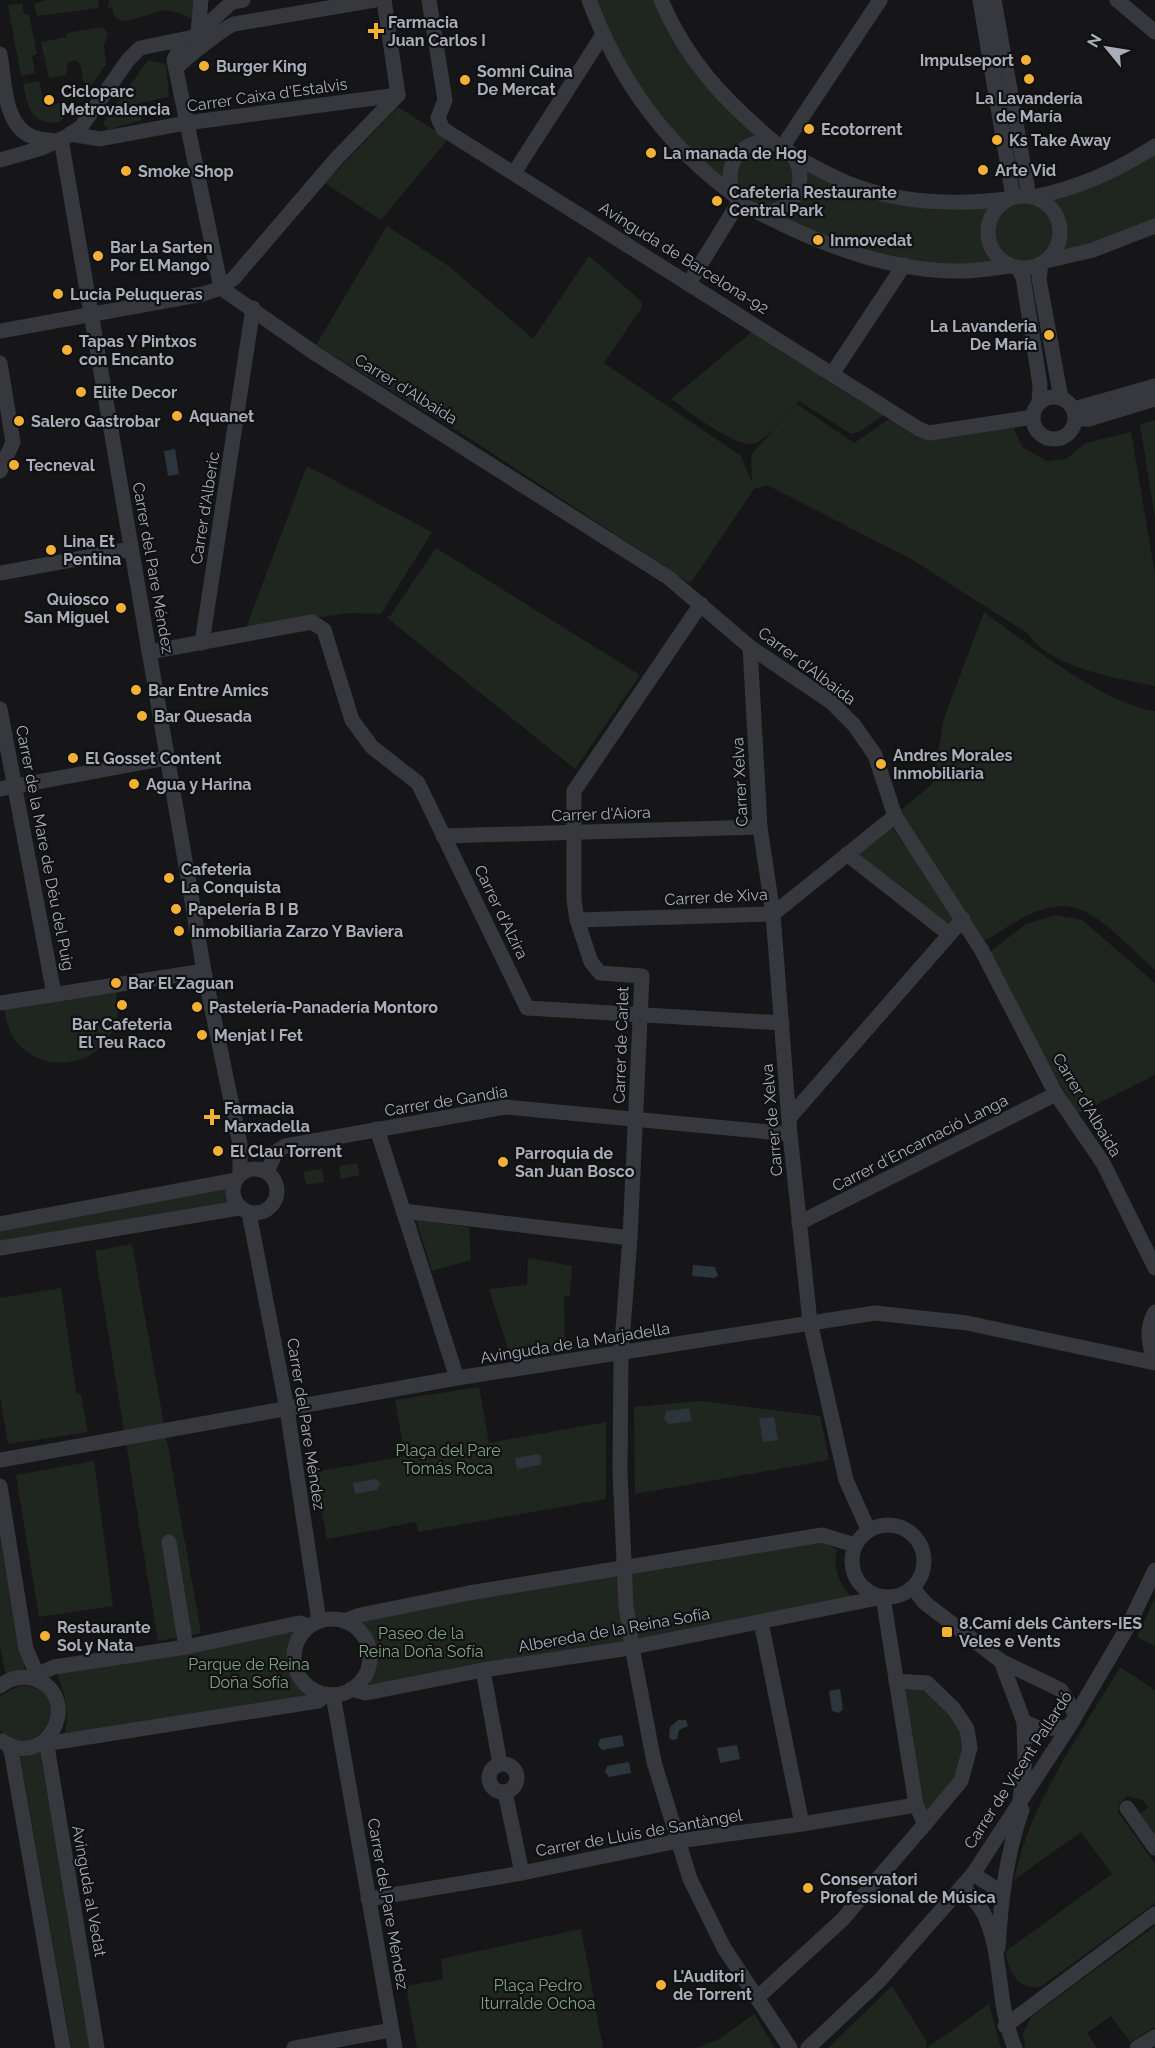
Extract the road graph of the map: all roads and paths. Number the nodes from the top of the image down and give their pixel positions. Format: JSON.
{"nodes":[{"id":1,"x":201,"y":0,"type":"edge"},
{"id":2,"x":243,"y":0,"type":"edge"},
{"id":3,"x":375,"y":0,"type":"edge"},
{"id":4,"x":384,"y":0,"type":"edge"},
{"id":5,"x":429,"y":0,"type":"edge"},
{"id":6,"x":588,"y":0,"type":"edge"},
{"id":7,"x":661,"y":0,"type":"edge"},
{"id":8,"x":880,"y":0,"type":"edge"},
{"id":9,"x":980,"y":0,"type":"edge"},
{"id":10,"x":994,"y":0,"type":"edge"},
{"id":11,"x":1117,"y":0,"type":"edge"},
{"id":12,"x":225,"y":28,"type":"junction"},
{"id":13,"x":1155,"y":32,"type":"edge"},
{"id":14,"x":195,"y":33,"type":"junction"},
{"id":15,"x":602,"y":36,"type":"junction"},
{"id":16,"x":0,"y":54,"type":"edge"},
{"id":17,"x":176,"y":69,"type":"junction"},
{"id":18,"x":398,"y":95,"type":"junction"},
{"id":19,"x":186,"y":123,"type":"junction"},
{"id":20,"x":62,"y":138,"type":"junction"},
{"id":21,"x":779,"y":144,"type":"junction"},
{"id":22,"x":1155,"y":146,"type":"edge"},
{"id":23,"x":795,"y":158,"type":"junction"},
{"id":24,"x":0,"y":160,"type":"edge"},
{"id":25,"x":514,"y":172,"type":"junction"},
{"id":26,"x":1031,"y":197,"type":"junction"},
{"id":27,"x":737,"y":198,"type":"junction"},
{"id":28,"x":1011,"y":198,"type":"junction"},
{"id":29,"x":758,"y":212,"type":"junction"},
{"id":30,"x":1155,"y":226,"type":"edge"},
{"id":31,"x":1043,"y":262,"type":"junction"},
{"id":32,"x":903,"y":265,"type":"junction"},
{"id":33,"x":1014,"y":267,"type":"junction"},
{"id":34,"x":689,"y":283,"type":"junction"},
{"id":35,"x":221,"y":288,"type":"junction"},
{"id":36,"x":253,"y":308,"type":"junction"},
{"id":37,"x":90,"y":315,"type":"junction"},
{"id":38,"x":0,"y":331,"type":"edge"},
{"id":39,"x":0,"y":363,"type":"edge"},
{"id":40,"x":832,"y":374,"type":"junction"},
{"id":41,"x":1155,"y":386,"type":"edge"},
{"id":42,"x":1061,"y":398,"type":"junction"},
{"id":43,"x":1155,"y":399,"type":"edge"},
{"id":44,"x":1036,"y":410,"type":"junction"},
{"id":45,"x":1075,"y":414,"type":"junction"},
{"id":46,"x":0,"y":471,"type":"edge"},
{"id":47,"x":131,"y":549,"type":"junction"},
{"id":48,"x":0,"y":573,"type":"edge"},
{"id":49,"x":701,"y":604,"type":"junction"},
{"id":50,"x":202,"y":643,"type":"junction"},
{"id":51,"x":750,"y":647,"type":"junction"},
{"id":52,"x":149,"y":652,"type":"junction"},
{"id":53,"x":0,"y":708,"type":"edge"},
{"id":54,"x":167,"y":758,"type":"junction"},
{"id":55,"x":7,"y":788,"type":"edge"},
{"id":56,"x":895,"y":816,"type":"junction"},
{"id":57,"x":760,"y":827,"type":"junction"},
{"id":58,"x":572,"y":833,"type":"junction"},
{"id":59,"x":443,"y":836,"type":"junction"},
{"id":60,"x":847,"y":854,"type":"junction"},
{"id":61,"x":773,"y":914,"type":"junction"},
{"id":62,"x":963,"y":919,"type":"junction"},
{"id":63,"x":577,"y":920,"type":"junction"},
{"id":64,"x":949,"y":934,"type":"junction"},
{"id":65,"x":204,"y":971,"type":"junction"},
{"id":66,"x":54,"y":994,"type":"junction"},
{"id":67,"x":0,"y":1003,"type":"edge"},
{"id":68,"x":639,"y":1015,"type":"junction"},
{"id":69,"x":782,"y":1023,"type":"junction"},
{"id":70,"x":1056,"y":1094,"type":"junction"},
{"id":71,"x":635,"y":1118,"type":"junction"},
{"id":72,"x":789,"y":1118,"type":"junction"},
{"id":73,"x":377,"y":1129,"type":"junction"},
{"id":74,"x":790,"y":1134,"type":"junction"},
{"id":75,"x":240,"y":1144,"type":"junction"},
{"id":76,"x":261,"y":1170,"type":"junction"},
{"id":77,"x":238,"y":1177,"type":"junction"},
{"id":78,"x":251,"y":1211,"type":"junction"},
{"id":79,"x":403,"y":1211,"type":"junction"},
{"id":80,"x":799,"y":1223,"type":"junction"},
{"id":81,"x":0,"y":1224,"type":"edge"},
{"id":82,"x":630,"y":1238,"type":"junction"},
{"id":83,"x":0,"y":1248,"type":"edge"},
{"id":84,"x":1155,"y":1268,"type":"edge"},
{"id":85,"x":1155,"y":1312,"type":"edge"},
{"id":86,"x":810,"y":1322,"type":"junction"},
{"id":87,"x":621,"y":1355,"type":"junction"},
{"id":88,"x":1155,"y":1362,"type":"edge"},
{"id":89,"x":457,"y":1378,"type":"junction"},
{"id":90,"x":287,"y":1409,"type":"junction"},
{"id":91,"x":0,"y":1461,"type":"edge"},
{"id":92,"x":0,"y":1486,"type":"edge"},
{"id":93,"x":868,"y":1529,"type":"junction"},
{"id":94,"x":168,"y":1542,"type":"dead end"},
{"id":95,"x":855,"y":1545,"type":"junction"},
{"id":96,"x":624,"y":1568,"type":"junction"},
{"id":97,"x":1155,"y":1570,"type":"edge"},
{"id":98,"x":913,"y":1588,"type":"junction"},
{"id":99,"x":882,"y":1597,"type":"junction"},
{"id":100,"x":344,"y":1621,"type":"junction"},
{"id":101,"x":761,"y":1622,"type":"junction"},
{"id":102,"x":314,"y":1623,"type":"junction"},
{"id":103,"x":186,"y":1647,"type":"junction"},
{"id":104,"x":632,"y":1647,"type":"junction"},
{"id":105,"x":1001,"y":1661,"type":"junction"},
{"id":106,"x":483,"y":1670,"type":"junction"},
{"id":107,"x":36,"y":1678,"type":"junction"},
{"id":108,"x":896,"y":1681,"type":"junction"},
{"id":109,"x":1047,"y":1681,"type":"junction"},
{"id":110,"x":1,"y":1684,"type":"edge"},
{"id":111,"x":351,"y":1689,"type":"junction"},
{"id":112,"x":330,"y":1695,"type":"junction"},
{"id":113,"x":1019,"y":1706,"type":"junction"},
{"id":114,"x":1072,"y":1721,"type":"junction"},
{"id":115,"x":1024,"y":1722,"type":"junction"},
{"id":116,"x":43,"y":1743,"type":"junction"},
{"id":117,"x":7,"y":1746,"type":"edge"},
{"id":118,"x":1029,"y":1790,"type":"junction"},
{"id":119,"x":1020,"y":1804,"type":"junction"},
{"id":120,"x":916,"y":1805,"type":"junction"},
{"id":121,"x":1127,"y":1808,"type":"dead end"},
{"id":122,"x":802,"y":1824,"type":"junction"},
{"id":123,"x":926,"y":1824,"type":"junction"},
{"id":124,"x":678,"y":1841,"type":"junction"},
{"id":125,"x":1155,"y":1848,"type":"edge"},
{"id":126,"x":522,"y":1873,"type":"junction"},
{"id":127,"x":973,"y":1874,"type":"junction"},
{"id":128,"x":963,"y":1886,"type":"junction"},
{"id":129,"x":1002,"y":1893,"type":"junction"},
{"id":130,"x":368,"y":1899,"type":"junction"},
{"id":131,"x":1155,"y":1914,"type":"edge"},
{"id":132,"x":997,"y":1958,"type":"junction"},
{"id":133,"x":757,"y":1998,"type":"junction"},
{"id":134,"x":1005,"y":2026,"type":"junction"},
{"id":135,"x":391,"y":2030,"type":"junction"},
{"id":136,"x":63,"y":2048,"type":"edge"},
{"id":137,"x":97,"y":2048,"type":"edge"},
{"id":138,"x":294,"y":2048,"type":"edge"},
{"id":139,"x":395,"y":2048,"type":"edge"},
{"id":140,"x":790,"y":2048,"type":"edge"},
{"id":141,"x":808,"y":2048,"type":"edge"},
{"id":142,"x":1015,"y":2048,"type":"edge"}],
"edges":[{"from":1,"to":14,"type":"street"},
{"from":2,"to":14,"type":"street"},
{"from":3,"to":12,"type":"street"},
{"from":4,"to":18,"type":"street"},
{"from":5,"to":25,"type":"street","name":"Avinguda de Barcelona-92"},
{"from":6,"to":15,"type":"street"},
{"from":7,"to":21,"type":"street"},
{"from":8,"to":21,"type":"street"},
{"from":9,"to":28,"type":"street"},
{"from":10,"to":26,"type":"street"},
{"from":11,"to":13,"type":"street"},
{"from":12,"to":14,"type":"street"},
{"from":12,"to":17,"type":"street"},
{"from":14,"to":17,"type":"street"},
{"from":14,"to":20,"type":"street"},
{"from":15,"to":25,"type":"street"},
{"from":15,"to":27,"type":"street"},
{"from":16,"to":20,"type":"street"},
{"from":17,"to":19,"type":"street"},
{"from":18,"to":19,"type":"street","name":"Carrer Caixa d'Estalvis"},
{"from":18,"to":35,"type":"street"},
{"from":19,"to":20,"type":"street","name":"Carrer Caixa d'Estalvis"},
{"from":19,"to":35,"type":"street"},
{"from":20,"to":24,"type":"street"},
{"from":20,"to":37,"type":"street","name":"Carrer del Pare Méndez"},
{"from":21,"to":23,"type":"street"},
{"from":21,"to":27,"type":"street"},
{"from":22,"to":26,"type":"street"},
{"from":23,"to":28,"type":"street"},
{"from":23,"to":29,"type":"street"},
{"from":25,"to":34,"type":"street","name":"Avinguda de Barcelona-92"},
{"from":26,"to":28,"type":"street"},
{"from":26,"to":31,"type":"street"},
{"from":27,"to":29,"type":"street"},
{"from":27,"to":34,"type":"street"},
{"from":28,"to":33,"type":"street"},
{"from":29,"to":32,"type":"street"},
{"from":30,"to":31,"type":"street"},
{"from":31,"to":33,"type":"street"},
{"from":31,"to":42,"type":"street"},
{"from":32,"to":33,"type":"street"},
{"from":32,"to":40,"type":"street"},
{"from":33,"to":44,"type":"street"},
{"from":34,"to":40,"type":"street","name":"Avinguda de Barcelona-92"},
{"from":35,"to":36,"type":"street","name":"Carrer d'Albaida"},
{"from":35,"to":37,"type":"street"},
{"from":36,"to":49,"type":"street","name":"Carrer d'Albaida"},
{"from":36,"to":50,"type":"street","name":"Carrer d'Alberic"},
{"from":37,"to":38,"type":"street"},
{"from":37,"to":47,"type":"street","name":"Carrer del Pare Méndez"},
{"from":39,"to":46,"type":"street"},
{"from":40,"to":44,"type":"street","name":"Avinguda de Barcelona-92"},
{"from":41,"to":45,"type":"street"},
{"from":42,"to":44,"type":"street"},
{"from":42,"to":45,"type":"street"},
{"from":43,"to":45,"type":"street"},
{"from":44,"to":45,"type":"street"},
{"from":47,"to":48,"type":"street"},
{"from":47,"to":52,"type":"street","name":"Carrer del Pare Méndez"},
{"from":49,"to":51,"type":"street","name":"Carrer d'Albaida"},
{"from":49,"to":58,"type":"street","name":"Carrer de Carlet"},
{"from":50,"to":52,"type":"street"},
{"from":50,"to":59,"type":"street","name":"Carrer d'Alzira"},
{"from":51,"to":56,"type":"street","name":"Carrer d'Albaida"},
{"from":51,"to":57,"type":"street","name":"Carrer Xelva"},
{"from":52,"to":54,"type":"street","name":"Carrer del Pare Méndez"},
{"from":53,"to":55,"type":"street","name":"Carrer de la Mare de Déu del Puig"},
{"from":54,"to":55,"type":"street"},
{"from":54,"to":65,"type":"street","name":"Carrer del Pare Méndez"},
{"from":55,"to":66,"type":"street","name":"Carrer de la Mare de Déu del Puig"},
{"from":56,"to":60,"type":"street","name":"Carrer de Xiva"},
{"from":56,"to":62,"type":"street","name":"Carrer d'Albaida"},
{"from":57,"to":58,"type":"street","name":"Carrer d'Aiora"},
{"from":57,"to":61,"type":"street","name":"Carrer Xelva"},
{"from":58,"to":59,"type":"street","name":"Carrer d'Aiora"},
{"from":58,"to":63,"type":"street","name":"Carrer de Carlet"},
{"from":59,"to":68,"type":"street","name":"Carrer d'Alzira"},
{"from":60,"to":61,"type":"street","name":"Carrer de Xiva"},
{"from":60,"to":64,"type":"street"},
{"from":61,"to":63,"type":"street","name":"Carrer de Xiva"},
{"from":61,"to":69,"type":"street","name":"Carrer de Xelva"},
{"from":62,"to":64,"type":"street"},
{"from":62,"to":70,"type":"street","name":"Carrer d'Albaida"},
{"from":63,"to":68,"type":"street","name":"Carrer de Carlet"},
{"from":64,"to":72,"type":"street"},
{"from":65,"to":66,"type":"street"},
{"from":65,"to":75,"type":"street","name":"Carrer del Pare Méndez"},
{"from":66,"to":67,"type":"street"},
{"from":68,"to":69,"type":"street","name":"Carrer d'Alzira"},
{"from":68,"to":71,"type":"street","name":"Carrer de Carlet"},
{"from":69,"to":72,"type":"street","name":"Carrer de Xelva"},
{"from":70,"to":80,"type":"street","name":"Carrer d'Encarnació Langa"},
{"from":70,"to":84,"type":"street","name":"Carrer d'Albaida"},
{"from":71,"to":73,"type":"street","name":"Carrer de Gandia"},
{"from":71,"to":74,"type":"street","name":"Carrer de Gandia"},
{"from":71,"to":82,"type":"street","name":"Carrer de Carlet"},
{"from":72,"to":74,"type":"street","name":"Carrer de Xelva"},
{"from":73,"to":76,"type":"street","name":"Carrer de Gandia"},
{"from":73,"to":79,"type":"street"},
{"from":74,"to":80,"type":"street","name":"Carrer de Xelva"},
{"from":75,"to":76,"type":"street","name":"Carrer del Pare Méndez"},
{"from":75,"to":77,"type":"street","name":"Carrer del Pare Méndez"},
{"from":76,"to":77,"type":"street"},
{"from":76,"to":78,"type":"street"},
{"from":77,"to":78,"type":"street"},
{"from":77,"to":81,"type":"street"},
{"from":78,"to":83,"type":"street"},
{"from":78,"to":90,"type":"street","name":"Carrer del Pare Méndez"},
{"from":79,"to":82,"type":"street"},
{"from":79,"to":89,"type":"street"},
{"from":80,"to":86,"type":"street","name":"Carrer de Xelva"},
{"from":82,"to":87,"type":"street","name":"Carrer de Carlet"},
{"from":85,"to":88,"type":"street"},
{"from":86,"to":87,"type":"street","name":"Avinguda de la Marjadella"},
{"from":86,"to":88,"type":"street","name":"Avinguda de la Marjadella"},
{"from":86,"to":93,"type":"street","name":"Carrer de Xelva"},
{"from":87,"to":89,"type":"street","name":"Avinguda de la Marjadella"},
{"from":87,"to":96,"type":"street","name":"Carrer de Carlet"},
{"from":89,"to":90,"type":"street","name":"Avinguda de la Marjadella"},
{"from":90,"to":91,"type":"street","name":"Avinguda de la Marjadella"},
{"from":90,"to":102,"type":"street","name":"Carrer del Pare Méndez"},
{"from":92,"to":107,"type":"street"},
{"from":93,"to":95,"type":"street"},
{"from":93,"to":98,"type":"street"},
{"from":94,"to":103,"type":"street"},
{"from":95,"to":96,"type":"street"},
{"from":95,"to":99,"type":"street"},
{"from":96,"to":100,"type":"street"},
{"from":96,"to":104,"type":"street","name":"Carrer de Carlet"},
{"from":97,"to":114,"type":"street","name":"Carrer de Vicent Pallardó"},
{"from":98,"to":99,"type":"street"},
{"from":98,"to":105,"type":"street"},
{"from":99,"to":101,"type":"street","name":"Albereda de la Reina Sofía"},
{"from":99,"to":108,"type":"street"},
{"from":100,"to":102,"type":"street"},
{"from":100,"to":111,"type":"street"},
{"from":101,"to":104,"type":"street","name":"Albereda de la Reina Sofía"},
{"from":101,"to":122,"type":"street"},
{"from":102,"to":103,"type":"street"},
{"from":102,"to":112,"type":"street"},
{"from":103,"to":107,"type":"street"},
{"from":104,"to":106,"type":"street","name":"Albereda de la Reina Sofía"},
{"from":104,"to":124,"type":"street","name":"Carrer de Carlet"},
{"from":105,"to":109,"type":"street"},
{"from":105,"to":113,"type":"street"},
{"from":106,"to":111,"type":"street","name":"Albereda de la Reina Sofía"},
{"from":106,"to":126,"type":"street"},
{"from":107,"to":110,"type":"street"},
{"from":107,"to":116,"type":"street"},
{"from":108,"to":120,"type":"street"},
{"from":108,"to":123,"type":"street"},
{"from":109,"to":113,"type":"street"},
{"from":109,"to":114,"type":"street"},
{"from":111,"to":112,"type":"street"},
{"from":112,"to":116,"type":"street"},
{"from":112,"to":130,"type":"street","name":"Carrer del Pare Méndez"},
{"from":113,"to":115,"type":"street"},
{"from":114,"to":115,"type":"street"},
{"from":114,"to":118,"type":"street","name":"Carrer de Vicent Pallardó"},
{"from":115,"to":119,"type":"street"},
{"from":116,"to":117,"type":"street"},
{"from":116,"to":137,"type":"street","name":"Avinguda al Vedat"},
{"from":117,"to":136,"type":"street"},
{"from":118,"to":119,"type":"street","name":"Carrer de Vicent Pallardó"},
{"from":118,"to":129,"type":"street"},
{"from":119,"to":127,"type":"street","name":"Carrer de Vicent Pallardó"},
{"from":120,"to":122,"type":"street","name":"Carrer de Lluís de Santàngel"},
{"from":120,"to":123,"type":"street"},
{"from":121,"to":125,"type":"street"},
{"from":122,"to":124,"type":"street","name":"Carrer de Lluís de Santàngel"},
{"from":123,"to":133,"type":"street"},
{"from":124,"to":126,"type":"street","name":"Carrer de Lluís de Santàngel"},
{"from":124,"to":133,"type":"street","name":"Carrer de Carlet"},
{"from":126,"to":130,"type":"street","name":"Carrer de Lluís de Santàngel"},
{"from":127,"to":128,"type":"street","name":"Carrer de Vicent Pallardó"},
{"from":127,"to":129,"type":"street"},
{"from":128,"to":132,"type":"street"},
{"from":128,"to":141,"type":"street","name":"Carrer de Vicent Pallardó"},
{"from":129,"to":132,"type":"street"},
{"from":130,"to":135,"type":"street","name":"Carrer del Pare Méndez"},
{"from":131,"to":134,"type":"street"},
{"from":132,"to":134,"type":"street"},
{"from":133,"to":140,"type":"street","name":"Carrer de Carlet"},
{"from":134,"to":142,"type":"street"},
{"from":135,"to":138,"type":"street"},
{"from":135,"to":139,"type":"street","name":"Carrer del Pare Méndez"}]}
